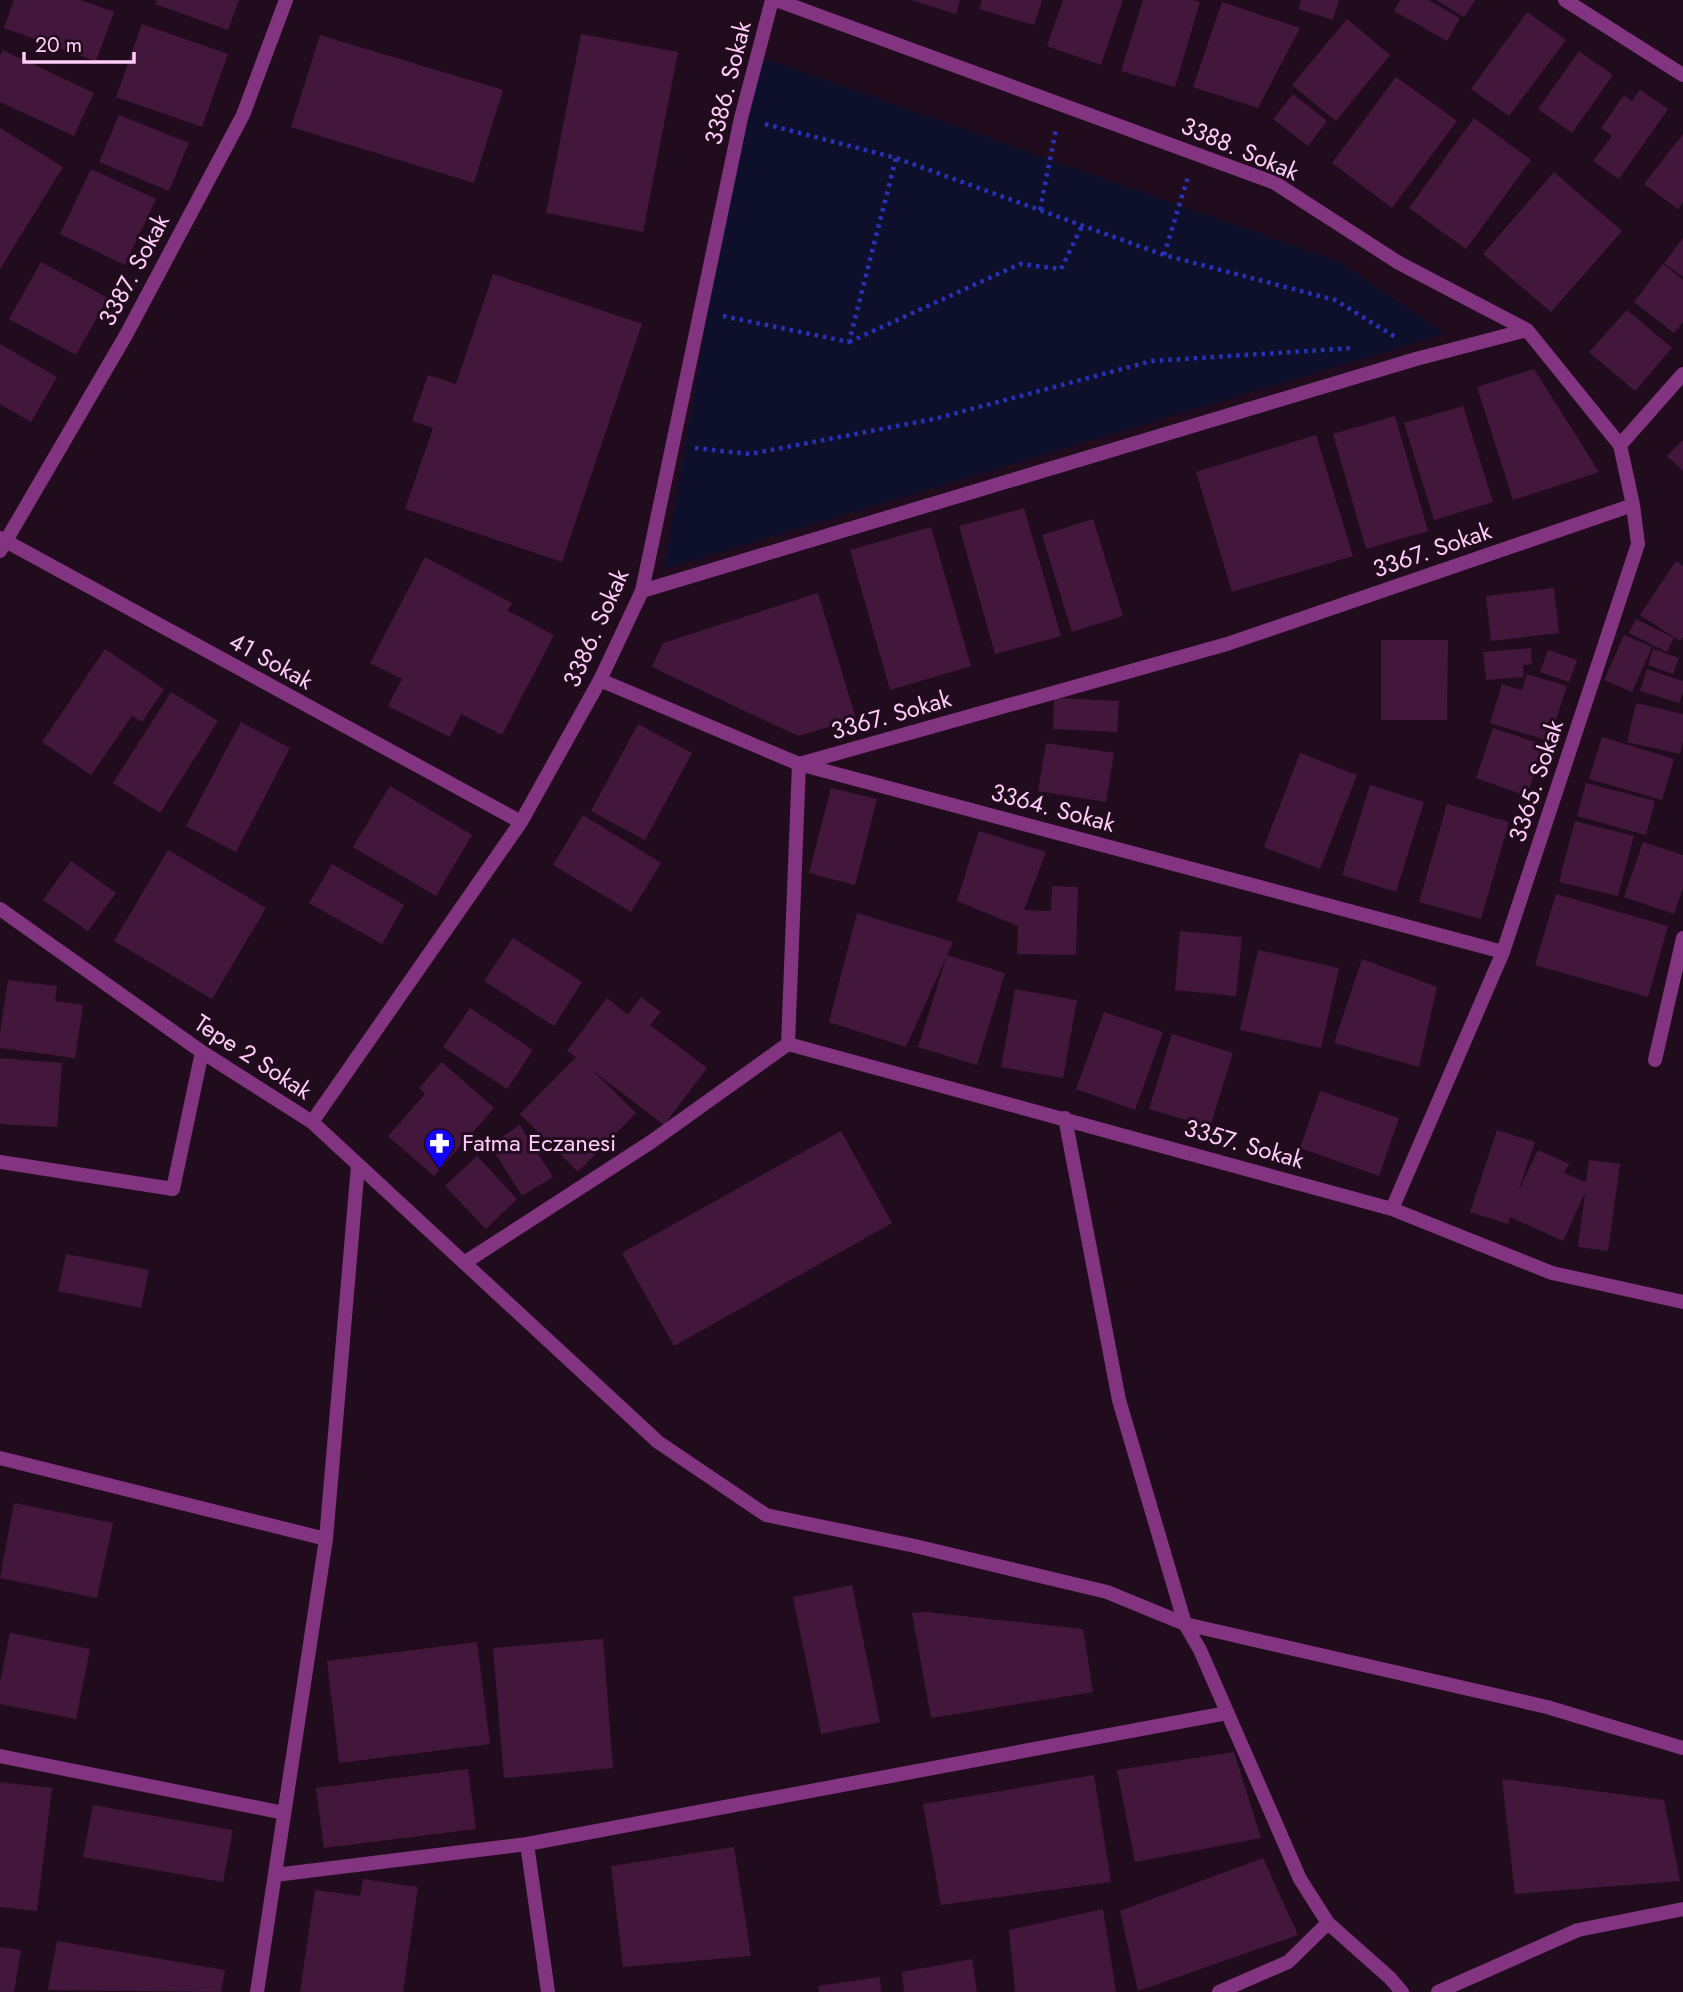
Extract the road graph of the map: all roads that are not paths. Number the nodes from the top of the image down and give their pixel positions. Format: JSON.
{"nodes":[{"id":1,"x":286,"y":0,"type":"edge"},
{"id":2,"x":774,"y":0,"type":"edge"},
{"id":3,"x":1565,"y":0,"type":"edge"},
{"id":4,"x":1683,"y":75,"type":"edge"},
{"id":5,"x":1527,"y":330,"type":"junction"},
{"id":6,"x":1683,"y":374,"type":"edge"},
{"id":7,"x":1620,"y":445,"type":"junction"},
{"id":8,"x":1633,"y":505,"type":"junction"},
{"id":9,"x":2,"y":544,"type":"edge"},
{"id":10,"x":642,"y":591,"type":"junction"},
{"id":11,"x":600,"y":680,"type":"junction"},
{"id":12,"x":799,"y":764,"type":"junction"},
{"id":13,"x":521,"y":822,"type":"junction"},
{"id":14,"x":0,"y":909,"type":"edge"},
{"id":15,"x":1683,"y":939,"type":"edge"},
{"id":16,"x":1503,"y":952,"type":"junction"},
{"id":17,"x":788,"y":1044,"type":"junction"},
{"id":18,"x":202,"y":1052,"type":"junction"},
{"id":19,"x":1655,"y":1060,"type":"dead end"},
{"id":20,"x":1065,"y":1118,"type":"junction"},
{"id":21,"x":312,"y":1122,"type":"junction"},
{"id":22,"x":0,"y":1162,"type":"edge"},
{"id":23,"x":358,"y":1165,"type":"junction"},
{"id":24,"x":1392,"y":1209,"type":"junction"},
{"id":25,"x":464,"y":1263,"type":"junction"},
{"id":26,"x":1683,"y":1303,"type":"edge"},
{"id":27,"x":0,"y":1458,"type":"edge"},
{"id":28,"x":326,"y":1539,"type":"junction"},
{"id":29,"x":1185,"y":1624,"type":"junction"},
{"id":30,"x":1227,"y":1713,"type":"junction"},
{"id":31,"x":1683,"y":1748,"type":"edge"},
{"id":32,"x":0,"y":1756,"type":"edge"},
{"id":33,"x":284,"y":1813,"type":"junction"},
{"id":34,"x":527,"y":1844,"type":"junction"},
{"id":35,"x":275,"y":1875,"type":"junction"},
{"id":36,"x":1683,"y":1909,"type":"edge"},
{"id":37,"x":1328,"y":1923,"type":"junction"},
{"id":38,"x":257,"y":1992,"type":"edge"},
{"id":39,"x":548,"y":1992,"type":"edge"},
{"id":40,"x":1219,"y":1992,"type":"edge"},
{"id":41,"x":1402,"y":1992,"type":"edge"},
{"id":42,"x":1438,"y":1992,"type":"edge"}],
"edges":[{"from":1,"to":9,"type":"street","name":"3387. Sokak"},
{"from":2,"to":5,"type":"street","name":"3388. Sokak"},
{"from":2,"to":10,"type":"street","name":"3386. Sokak"},
{"from":3,"to":4,"type":"street"},
{"from":5,"to":7,"type":"street","name":"3388. Sokak"},
{"from":5,"to":10,"type":"street"},
{"from":6,"to":7,"type":"street"},
{"from":7,"to":8,"type":"street","name":"3365. Sokak"},
{"from":8,"to":12,"type":"street","name":"3367. Sokak"},
{"from":8,"to":16,"type":"street","name":"3365. Sokak"},
{"from":9,"to":13,"type":"street","name":"41 Sokak"},
{"from":10,"to":11,"type":"street","name":"3386. Sokak"},
{"from":11,"to":12,"type":"street","name":"3364. Sokak"},
{"from":11,"to":13,"type":"street","name":"3386. Sokak"},
{"from":12,"to":16,"type":"street","name":"3364. Sokak"},
{"from":12,"to":17,"type":"street"},
{"from":13,"to":21,"type":"street","name":"3386. Sokak"},
{"from":14,"to":18,"type":"street","name":"Tepe 2 Sokak"},
{"from":15,"to":19,"type":"street"},
{"from":16,"to":24,"type":"street","name":"3365. Sokak"},
{"from":17,"to":20,"type":"street","name":"3357. Sokak"},
{"from":17,"to":25,"type":"street"},
{"from":18,"to":21,"type":"street","name":"Tepe 2 Sokak"},
{"from":18,"to":22,"type":"street"},
{"from":20,"to":24,"type":"street","name":"3357. Sokak"},
{"from":20,"to":29,"type":"street"},
{"from":21,"to":23,"type":"street","name":"Tepe 2 Sokak"},
{"from":23,"to":25,"type":"street","name":"Tepe 2 Sokak"},
{"from":23,"to":28,"type":"street"},
{"from":24,"to":26,"type":"street","name":"3357. Sokak"},
{"from":25,"to":29,"type":"street","name":"Tepe 2 Sokak"},
{"from":27,"to":28,"type":"street"},
{"from":28,"to":33,"type":"street"},
{"from":29,"to":30,"type":"street"},
{"from":29,"to":31,"type":"street","name":"Tepe 2 Sokak"},
{"from":30,"to":34,"type":"street"},
{"from":30,"to":37,"type":"street"},
{"from":32,"to":33,"type":"street"},
{"from":33,"to":35,"type":"street"},
{"from":34,"to":35,"type":"street"},
{"from":34,"to":39,"type":"street"},
{"from":35,"to":38,"type":"street"},
{"from":36,"to":42,"type":"street"},
{"from":37,"to":40,"type":"street"},
{"from":37,"to":41,"type":"street"}]}
